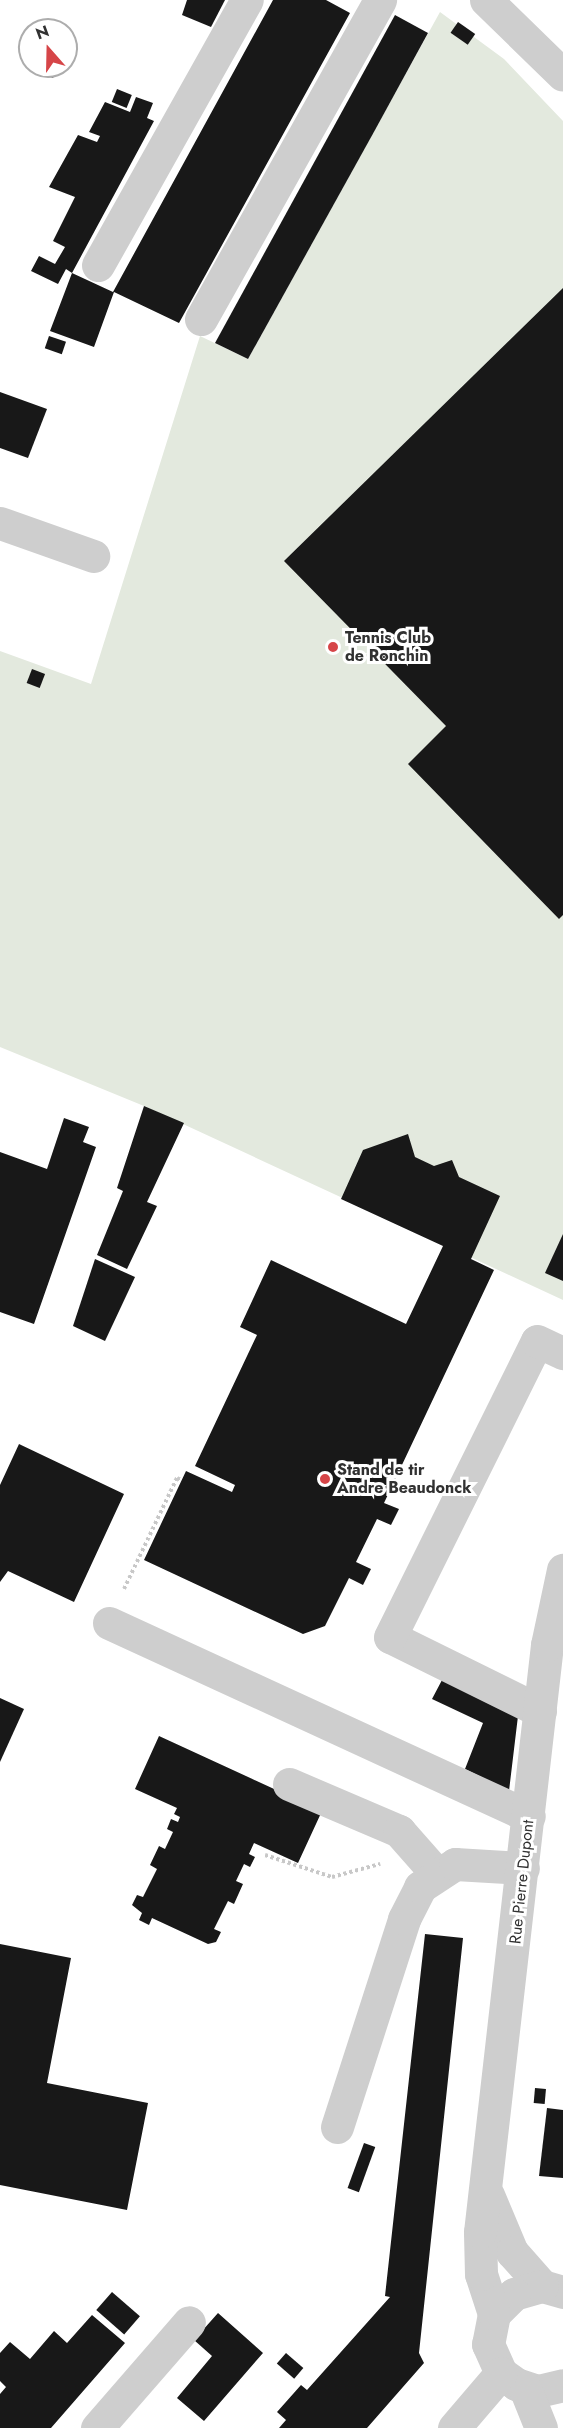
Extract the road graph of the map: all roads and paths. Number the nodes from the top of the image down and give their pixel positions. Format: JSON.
{"nodes":[{"id":1,"x":247,"y":0,"type":"edge"},
{"id":2,"x":380,"y":0,"type":"edge"},
{"id":3,"x":486,"y":0,"type":"edge"},
{"id":4,"x":563,"y":75,"type":"edge"},
{"id":5,"x":98,"y":265,"type":"dead end"},
{"id":6,"x":201,"y":319,"type":"dead end"},
{"id":7,"x":0,"y":523,"type":"edge"},
{"id":8,"x":93,"y":556,"type":"dead end"},
{"id":9,"x":563,"y":1353,"type":"edge"},
{"id":10,"x":182,"y":1480,"type":"dead end"},
{"id":11,"x":563,"y":1570,"type":"edge"},
{"id":12,"x":108,"y":1623,"type":"joint"},
{"id":13,"x":540,"y":1711,"type":"junction"},
{"id":14,"x":289,"y":1784,"type":"dead end"},
{"id":15,"x":529,"y":1816,"type":"junction"},
{"id":16,"x":523,"y":1868,"type":"junction"},
{"id":17,"x":436,"y":1873,"type":"junction"},
{"id":18,"x":337,"y":2127,"type":"dead end"},
{"id":19,"x":488,"y":2196,"type":"junction"},
{"id":20,"x":552,"y":2289,"type":"edge"},
{"id":21,"x":494,"y":2314,"type":"junction"},
{"id":22,"x":189,"y":2322,"type":"dead end"},
{"id":23,"x":513,"y":2381,"type":"junction"},
{"id":24,"x":563,"y":2385,"type":"edge"},
{"id":25,"x":97,"y":2428,"type":"edge"},
{"id":26,"x":454,"y":2428,"type":"edge"},
{"id":27,"x":541,"y":2428,"type":"edge"}],
"edges":[{"from":1,"to":5,"type":"street"},
{"from":2,"to":6,"type":"street"},
{"from":3,"to":4,"type":"street"},
{"from":7,"to":8,"type":"street"},
{"from":9,"to":13,"type":"street"},
{"from":10,"to":12,"type":"path"},
{"from":11,"to":13,"type":"street","name":"Rue Pierre Dupont"},
{"from":12,"to":15,"type":"street"},
{"from":13,"to":15,"type":"street","name":"Rue Pierre Dupont"},
{"from":14,"to":17,"type":"street"},
{"from":15,"to":16,"type":"street","name":"Rue Pierre Dupont"},
{"from":16,"to":17,"type":"street"},
{"from":16,"to":19,"type":"street","name":"Rue Pierre Dupont"},
{"from":17,"to":18,"type":"street"},
{"from":19,"to":20,"type":"street","name":"Rue Pierre Dupont"},
{"from":19,"to":21,"type":"street","name":"Rue Pierre Dupont"},
{"from":20,"to":21,"type":"street"},
{"from":21,"to":23,"type":"street"},
{"from":22,"to":25,"type":"street"},
{"from":23,"to":24,"type":"street"},
{"from":23,"to":26,"type":"street"},
{"from":23,"to":27,"type":"street"}]}
